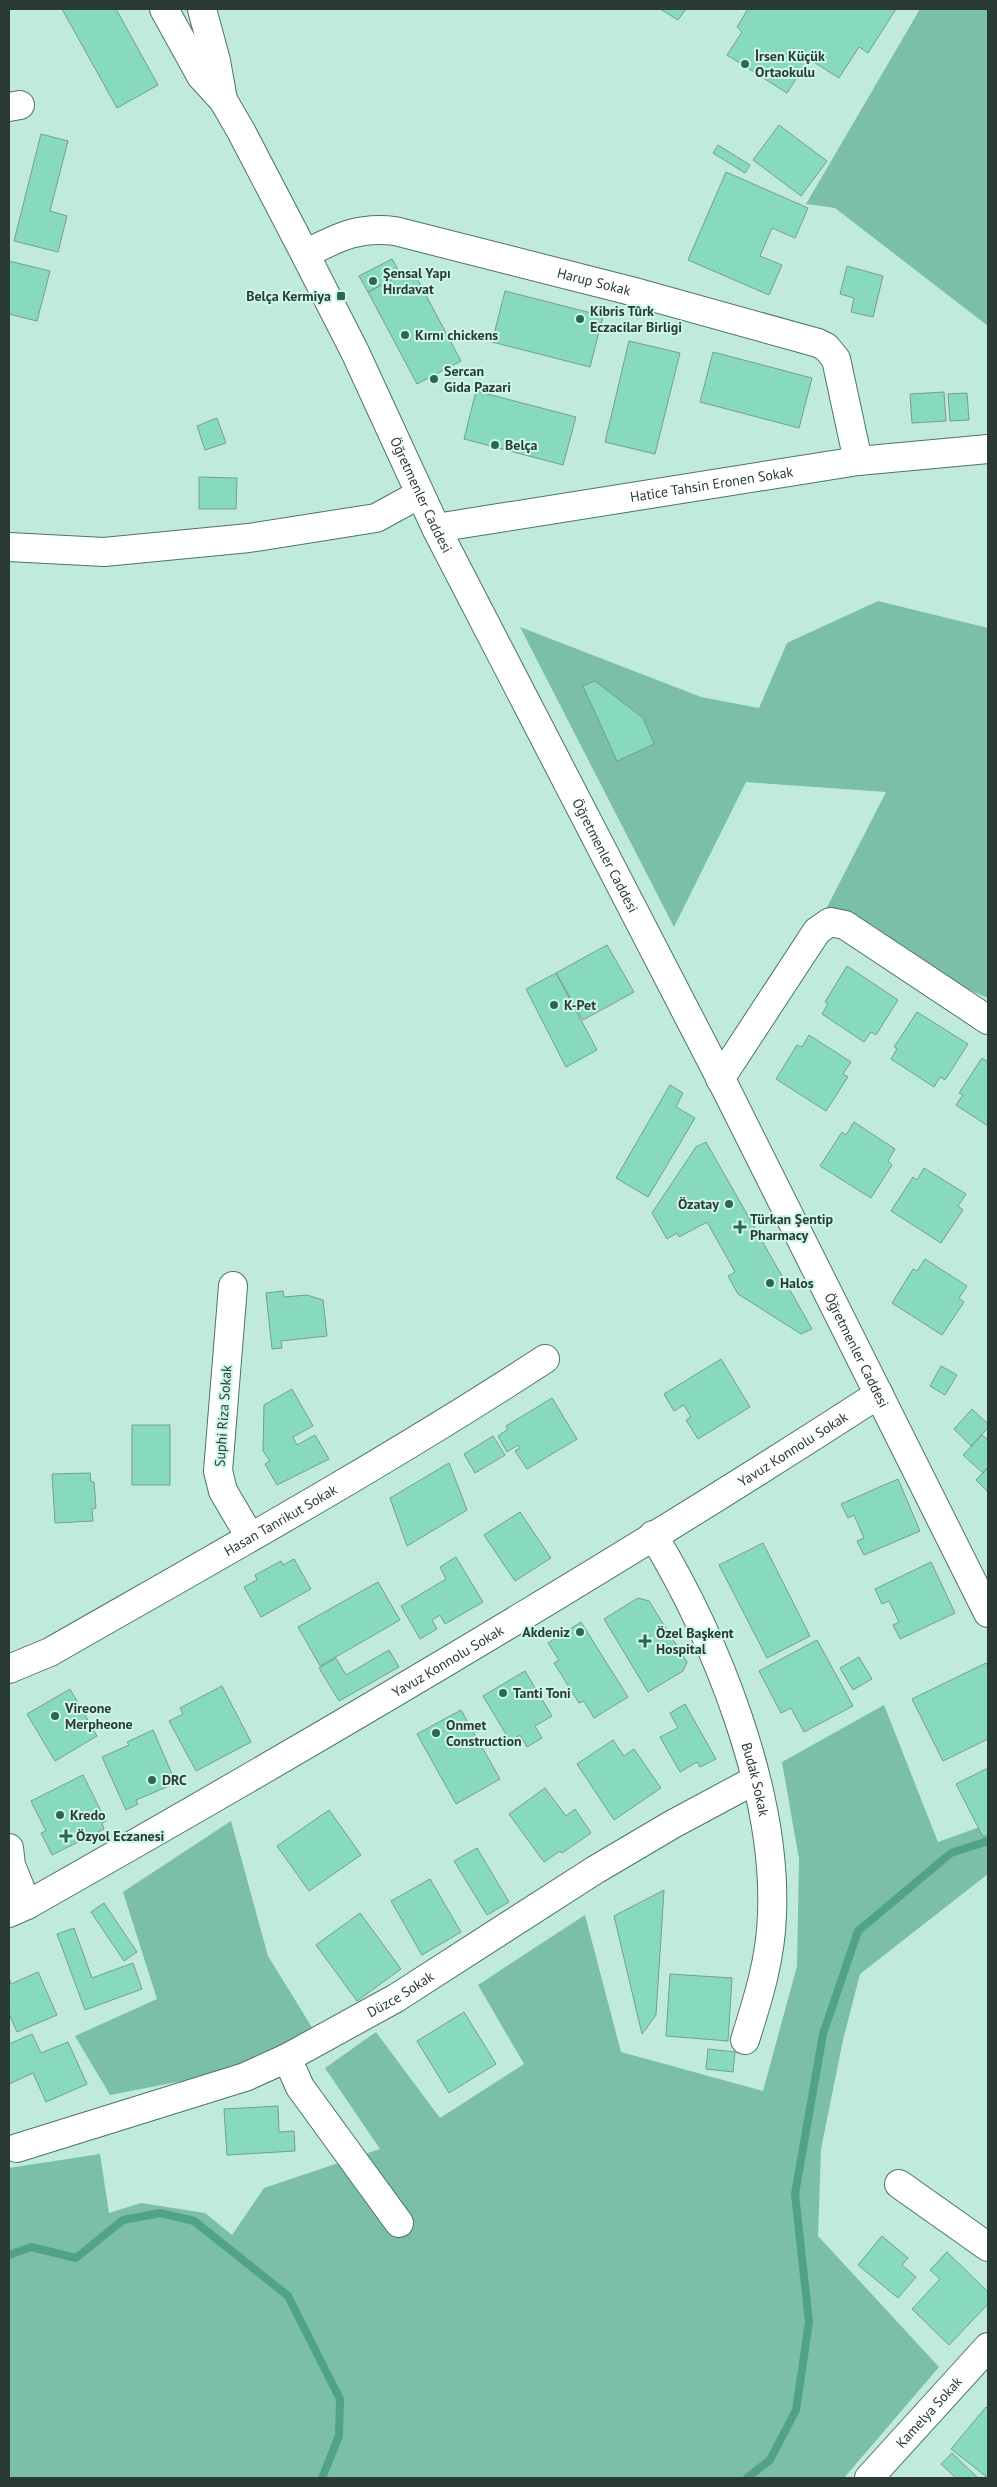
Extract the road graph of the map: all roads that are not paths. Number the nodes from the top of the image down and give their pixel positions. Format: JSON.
{"nodes":[{"id":1,"x":164,"y":9,"type":"edge"},
{"id":2,"x":202,"y":9,"type":"edge"},
{"id":3,"x":223,"y":100,"type":"junction"},
{"id":4,"x":306,"y":254,"type":"junction"},
{"id":5,"x":988,"y":449,"type":"edge"},
{"id":6,"x":858,"y":461,"type":"junction"},
{"id":7,"x":420,"y":494,"type":"junction"},
{"id":8,"x":436,"y":528,"type":"junction"},
{"id":9,"x":9,"y":547,"type":"edge"},
{"id":10,"x":988,"y":1020,"type":"edge"},
{"id":11,"x":720,"y":1079,"type":"junction"},
{"id":12,"x":233,"y":1286,"type":"dead end"},
{"id":13,"x":544,"y":1359,"type":"dead end"},
{"id":14,"x":880,"y":1394,"type":"junction"},
{"id":15,"x":653,"y":1535,"type":"junction"},
{"id":16,"x":250,"y":1537,"type":"junction"},
{"id":17,"x":988,"y":1613,"type":"edge"},
{"id":18,"x":9,"y":1669,"type":"edge"},
{"id":19,"x":755,"y":1780,"type":"junction"},
{"id":20,"x":9,"y":1848,"type":"edge"},
{"id":21,"x":18,"y":1909,"type":"edge"},
{"id":22,"x":745,"y":2040,"type":"dead end"},
{"id":23,"x":287,"y":2058,"type":"junction"},
{"id":24,"x":17,"y":2148,"type":"dead end"},
{"id":25,"x":900,"y":2184,"type":"dead end"},
{"id":26,"x":399,"y":2223,"type":"dead end"},
{"id":27,"x":988,"y":2247,"type":"edge"},
{"id":28,"x":988,"y":2348,"type":"edge"},
{"id":29,"x":869,"y":2478,"type":"edge"}],
"edges":[{"from":1,"to":3,"type":"street","name":"Öğretmenler Caddesi"},
{"from":2,"to":3,"type":"street","name":"Öğretmenler Caddesi"},
{"from":3,"to":4,"type":"street","name":"Öğretmenler Caddesi"},
{"from":4,"to":6,"type":"street","name":"Harup Sokak"},
{"from":4,"to":7,"type":"street","name":"Öğretmenler Caddesi"},
{"from":5,"to":6,"type":"street","name":"Hatice Tahsin Eronen Sokak"},
{"from":6,"to":8,"type":"street","name":"Hatice Tahsin Eronen Sokak"},
{"from":7,"to":8,"type":"street","name":"Öğretmenler Caddesi"},
{"from":7,"to":9,"type":"street"},
{"from":8,"to":11,"type":"street","name":"Öğretmenler Caddesi"},
{"from":10,"to":11,"type":"street"},
{"from":11,"to":14,"type":"street","name":"Öğretmenler Caddesi"},
{"from":12,"to":16,"type":"street","name":"Suphi Riza Sokak"},
{"from":13,"to":16,"type":"street","name":"Hasan Tanrikut Sokak"},
{"from":14,"to":15,"type":"street","name":"Yavuz Konnolu Sokak"},
{"from":14,"to":17,"type":"street","name":"Öğretmenler Caddesi"},
{"from":15,"to":19,"type":"street","name":"Budak Sokak"},
{"from":15,"to":21,"type":"street","name":"Yavuz Konnolu Sokak"},
{"from":16,"to":18,"type":"street","name":"Hasan Tanrikut Sokak"},
{"from":19,"to":22,"type":"street","name":"Budak Sokak"},
{"from":19,"to":23,"type":"street","name":"Düzce Sokak"},
{"from":20,"to":21,"type":"street"},
{"from":23,"to":24,"type":"street","name":"Düzce Sokak"},
{"from":23,"to":26,"type":"street"},
{"from":25,"to":27,"type":"street"},
{"from":28,"to":29,"type":"street","name":"Kamelya Sokak"}]}
